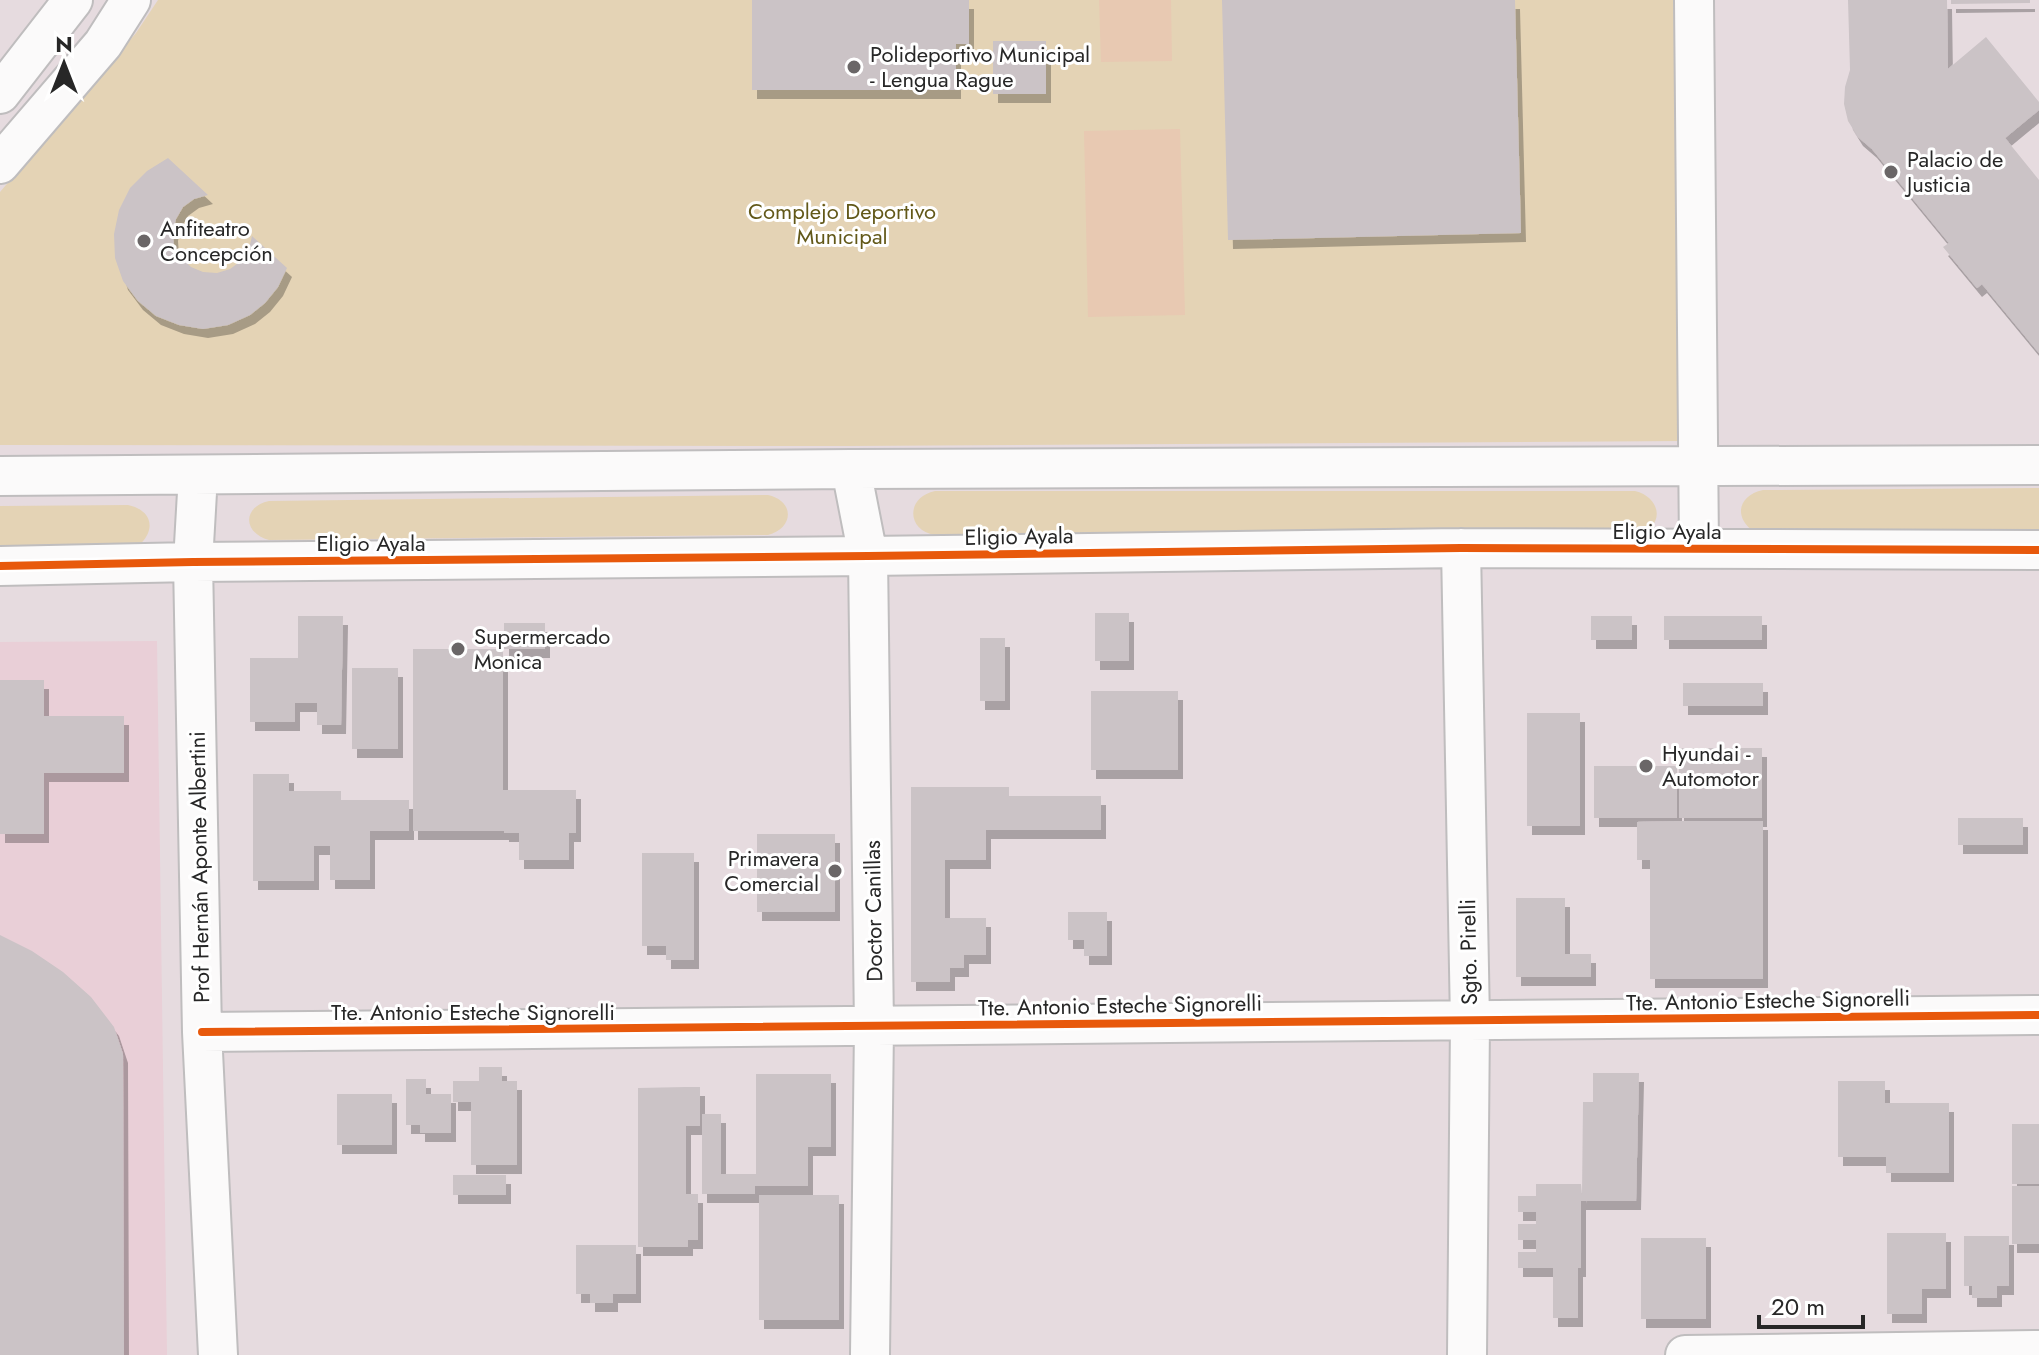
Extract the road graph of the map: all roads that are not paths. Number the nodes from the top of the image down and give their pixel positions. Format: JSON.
{"nodes":[{"id":1,"x":73,"y":0,"type":"edge"},
{"id":2,"x":131,"y":0,"type":"edge"},
{"id":3,"x":1694,"y":0,"type":"edge"},
{"id":4,"x":0,"y":94,"type":"edge"},
{"id":5,"x":0,"y":164,"type":"edge"},
{"id":6,"x":2039,"y":465,"type":"edge"},
{"id":7,"x":1698,"y":466,"type":"junction"},
{"id":8,"x":851,"y":469,"type":"junction"},
{"id":9,"x":198,"y":475,"type":"junction"},
{"id":10,"x":0,"y":476,"type":"edge"},
{"id":11,"x":1461,"y":548,"type":"junction"},
{"id":12,"x":1699,"y":548,"type":"junction"},
{"id":13,"x":2039,"y":550,"type":"edge"},
{"id":14,"x":868,"y":556,"type":"junction"},
{"id":15,"x":193,"y":562,"type":"junction"},
{"id":16,"x":0,"y":566,"type":"edge"},
{"id":17,"x":2039,"y":1015,"type":"edge"},
{"id":18,"x":1470,"y":1021,"type":"junction"},
{"id":19,"x":874,"y":1027,"type":"junction"},
{"id":20,"x":202,"y":1032,"type":"junction"},
{"id":21,"x":2039,"y":1350,"type":"edge"},
{"id":22,"x":218,"y":1355,"type":"edge"},
{"id":23,"x":870,"y":1355,"type":"edge"},
{"id":24,"x":1467,"y":1355,"type":"edge"},
{"id":25,"x":1685,"y":1355,"type":"edge"}],
"edges":[{"from":1,"to":4,"type":"street"},
{"from":2,"to":5,"type":"street"},
{"from":3,"to":7,"type":"street"},
{"from":6,"to":7,"type":"street"},
{"from":7,"to":8,"type":"street"},
{"from":7,"to":12,"type":"street"},
{"from":8,"to":9,"type":"street"},
{"from":8,"to":14,"type":"street","name":"Doctor Canillas"},
{"from":9,"to":10,"type":"street"},
{"from":9,"to":15,"type":"street","name":"Prof Hernán Aponte Albertini"},
{"from":11,"to":12,"type":"street","name":"Eligio Ayala"},
{"from":11,"to":14,"type":"street","name":"Eligio Ayala"},
{"from":11,"to":18,"type":"street","name":"Sgto. Pirelli"},
{"from":12,"to":13,"type":"street","name":"Eligio Ayala"},
{"from":14,"to":15,"type":"street","name":"Eligio Ayala"},
{"from":14,"to":19,"type":"street","name":"Doctor Canillas"},
{"from":15,"to":16,"type":"street","name":"Eligio Ayala"},
{"from":15,"to":20,"type":"street","name":"Prof Hernán Aponte Albertini"},
{"from":17,"to":18,"type":"street","name":"Tte. Antonio Esteche Signorelli"},
{"from":18,"to":19,"type":"street","name":"Tte. Antonio Esteche Signorelli"},
{"from":18,"to":24,"type":"street","name":"Sgto. Pirelli"},
{"from":19,"to":20,"type":"street","name":"Tte. Antonio Esteche Signorelli"},
{"from":19,"to":23,"type":"street","name":"Doctor Canillas"},
{"from":20,"to":22,"type":"street","name":"Prof Hernán Aponte Albertini"},
{"from":21,"to":25,"type":"street"}]}
